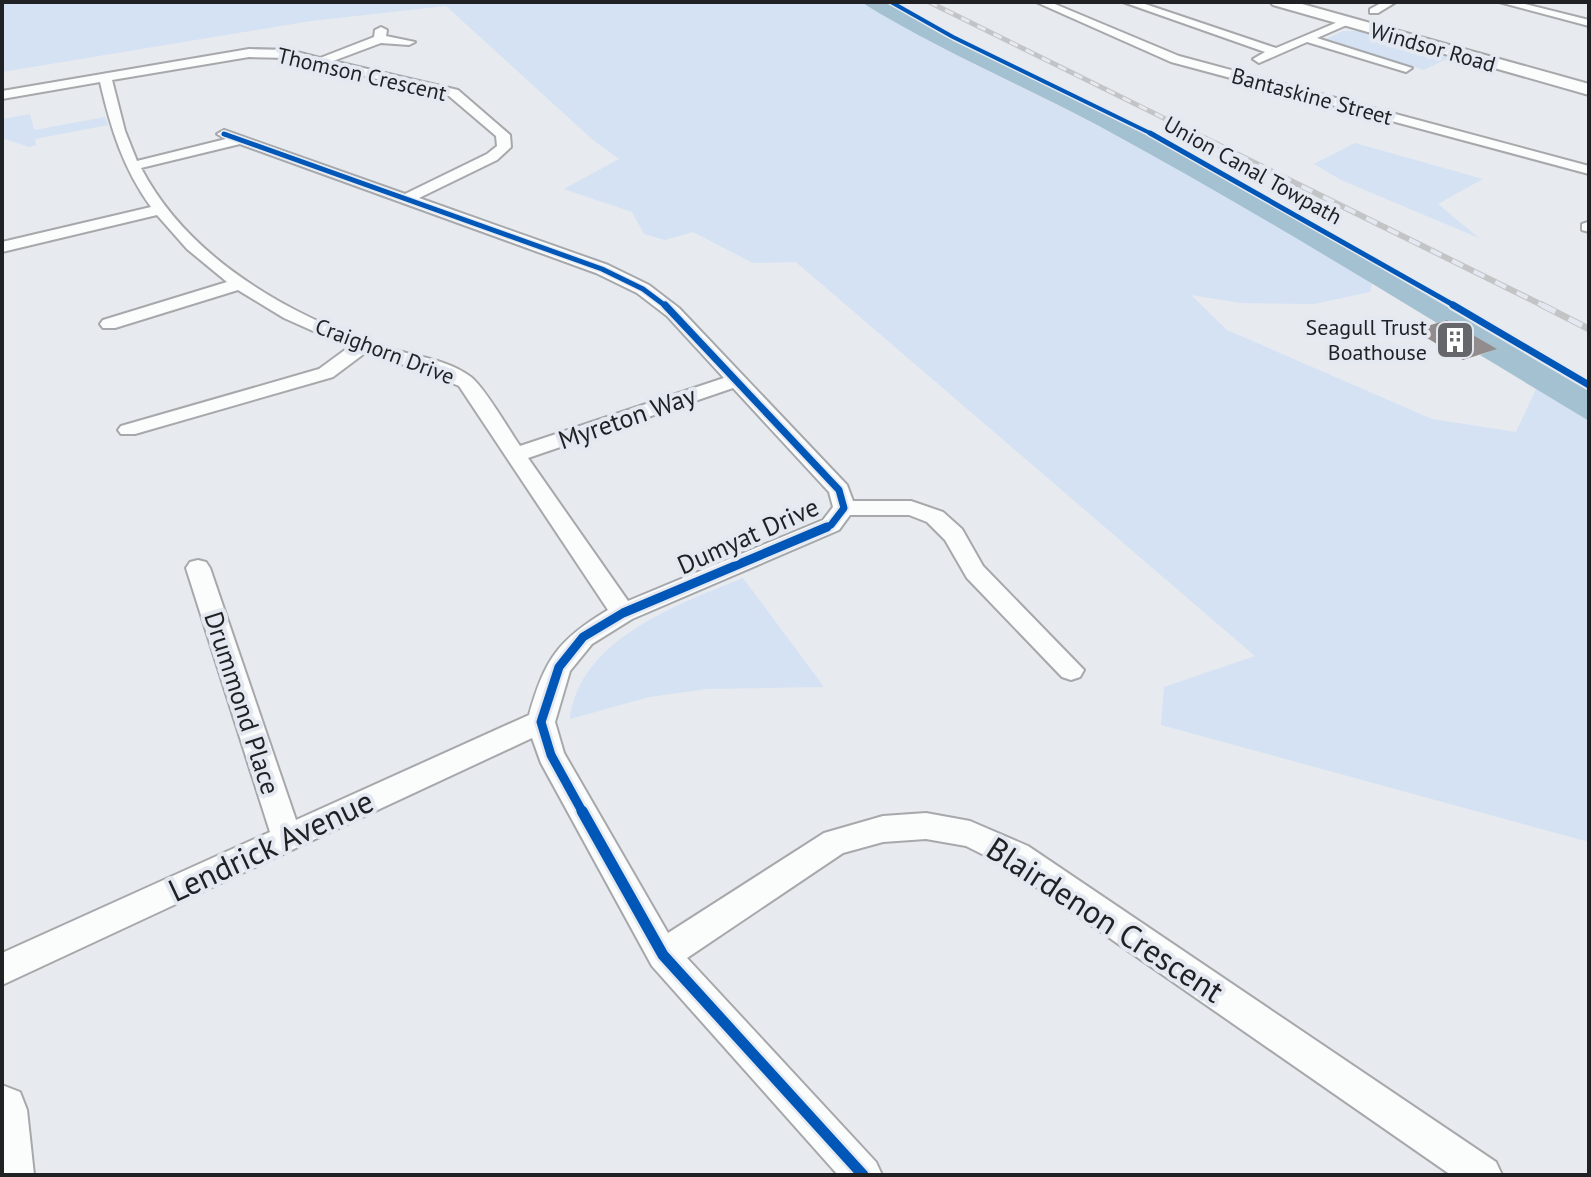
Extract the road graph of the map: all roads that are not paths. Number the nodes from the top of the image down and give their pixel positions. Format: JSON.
{"nodes":[{"id":1,"x":1041,"y":2,"type":"edge"},
{"id":2,"x":1128,"y":2,"type":"edge"},
{"id":3,"x":1278,"y":2,"type":"edge"},
{"id":4,"x":1391,"y":2,"type":"edge"},
{"id":5,"x":1504,"y":2,"type":"edge"},
{"id":6,"x":1537,"y":2,"type":"edge"},
{"id":7,"x":1523,"y":7,"type":"junction"},
{"id":8,"x":1374,"y":11,"type":"dead end"},
{"id":9,"x":1345,"y":22,"type":"junction"},
{"id":10,"x":1589,"y":23,"type":"edge"},
{"id":11,"x":1305,"y":38,"type":"junction"},
{"id":12,"x":409,"y":42,"type":"dead end"},
{"id":13,"x":1274,"y":51,"type":"junction"},
{"id":14,"x":319,"y":62,"type":"junction"},
{"id":15,"x":1406,"y":68,"type":"dead end"},
{"id":16,"x":1230,"y":74,"type":"junction"},
{"id":17,"x":105,"y":78,"type":"junction"},
{"id":18,"x":1589,"y":90,"type":"edge"},
{"id":19,"x":2,"y":95,"type":"edge"},
{"id":20,"x":133,"y":166,"type":"junction"},
{"id":21,"x":1589,"y":170,"type":"edge"},
{"id":22,"x":404,"y":200,"type":"junction"},
{"id":23,"x":159,"y":210,"type":"junction"},
{"id":24,"x":2,"y":247,"type":"edge"},
{"id":25,"x":239,"y":284,"type":"junction"},
{"id":26,"x":109,"y":324,"type":"dead end"},
{"id":27,"x":363,"y":346,"type":"junction"},
{"id":28,"x":737,"y":380,"type":"junction"},
{"id":29,"x":128,"y":430,"type":"dead end"},
{"id":30,"x":516,"y":455,"type":"junction"},
{"id":31,"x":844,"y":508,"type":"junction"},
{"id":32,"x":198,"y":568,"type":"dead end"},
{"id":33,"x":623,"y":613,"type":"junction"},
{"id":34,"x":1071,"y":670,"type":"dead end"},
{"id":35,"x":541,"y":722,"type":"junction"},
{"id":36,"x":287,"y":838,"type":"junction"},
{"id":37,"x":663,"y":955,"type":"junction"},
{"id":38,"x":2,"y":969,"type":"edge"},
{"id":39,"x":2,"y":1110,"type":"edge"},
{"id":40,"x":8,"y":1175,"type":"edge"},
{"id":41,"x":863,"y":1175,"type":"edge"},
{"id":42,"x":1483,"y":1175,"type":"edge"}],
"edges":[{"from":1,"to":16,"type":"street","name":"Bantaskine Street"},
{"from":2,"to":13,"type":"street"},
{"from":3,"to":9,"type":"street","name":"Windsor Road"},
{"from":4,"to":8,"type":"street"},
{"from":5,"to":7,"type":"street"},
{"from":6,"to":7,"type":"street"},
{"from":7,"to":10,"type":"street"},
{"from":9,"to":11,"type":"street"},
{"from":9,"to":18,"type":"street","name":"Windsor Road"},
{"from":11,"to":13,"type":"street"},
{"from":11,"to":15,"type":"street"},
{"from":12,"to":14,"type":"street"},
{"from":13,"to":16,"type":"street"},
{"from":14,"to":17,"type":"street","name":"Thomson Crescent"},
{"from":14,"to":22,"type":"street","name":"Thomson Crescent"},
{"from":16,"to":21,"type":"street","name":"Bantaskine Street"},
{"from":17,"to":19,"type":"street","name":"Thomson Crescent"},
{"from":17,"to":20,"type":"street","name":"Craighorn Drive"},
{"from":20,"to":22,"type":"street","name":"Dumyat Drive"},
{"from":20,"to":23,"type":"street","name":"Craighorn Drive"},
{"from":22,"to":28,"type":"street","name":"Dumyat Drive"},
{"from":23,"to":24,"type":"street"},
{"from":23,"to":25,"type":"street","name":"Craighorn Drive"},
{"from":25,"to":26,"type":"street"},
{"from":25,"to":27,"type":"street","name":"Craighorn Drive"},
{"from":27,"to":29,"type":"street"},
{"from":27,"to":30,"type":"street","name":"Craighorn Drive"},
{"from":28,"to":30,"type":"street","name":"Myreton Way"},
{"from":28,"to":31,"type":"street","name":"Dumyat Drive"},
{"from":30,"to":33,"type":"street","name":"Craighorn Drive"},
{"from":31,"to":33,"type":"street","name":"Dumyat Drive"},
{"from":31,"to":34,"type":"street"},
{"from":32,"to":36,"type":"street","name":"Drummond Place"},
{"from":33,"to":35,"type":"street","name":"Dumyat Drive"},
{"from":35,"to":36,"type":"street","name":"Lendrick Avenue"},
{"from":35,"to":37,"type":"street"},
{"from":36,"to":38,"type":"street","name":"Lendrick Avenue"},
{"from":37,"to":41,"type":"street"},
{"from":37,"to":42,"type":"street","name":"Blairdenon Crescent"},
{"from":39,"to":40,"type":"street"}]}
